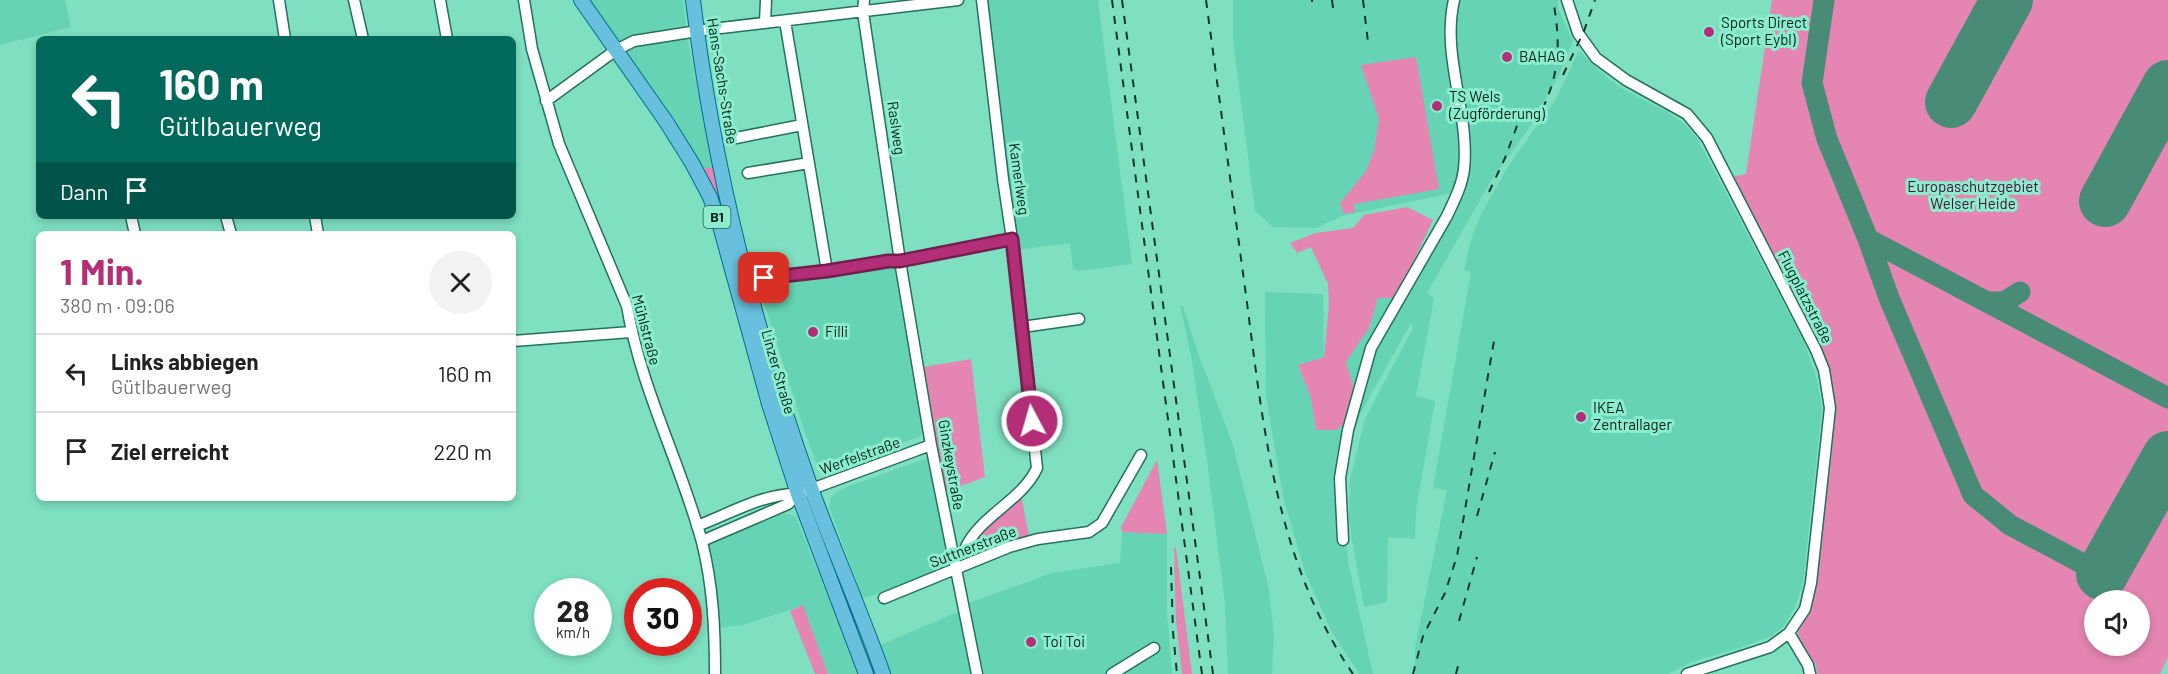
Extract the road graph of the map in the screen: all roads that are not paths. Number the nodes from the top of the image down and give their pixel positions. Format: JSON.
{"nodes":[{"id":1,"x":279,"y":0,"type":"edge"},
{"id":2,"x":354,"y":0,"type":"edge"},
{"id":3,"x":440,"y":0,"type":"edge"},
{"id":4,"x":524,"y":0,"type":"edge"},
{"id":5,"x":581,"y":0,"type":"edge"},
{"id":6,"x":693,"y":0,"type":"edge"},
{"id":7,"x":766,"y":0,"type":"edge"},
{"id":8,"x":864,"y":0,"type":"edge"},
{"id":9,"x":958,"y":0,"type":"edge"},
{"id":10,"x":982,"y":0,"type":"edge"},
{"id":11,"x":1454,"y":0,"type":"edge"},
{"id":12,"x":1567,"y":0,"type":"edge"},
{"id":13,"x":863,"y":12,"type":"junction"},
{"id":14,"x":785,"y":21,"type":"junction"},
{"id":15,"x":765,"y":23,"type":"junction"},
{"id":16,"x":697,"y":31,"type":"junction"},
{"id":17,"x":285,"y":36,"type":"edge"},
{"id":18,"x":362,"y":36,"type":"edge"},
{"id":19,"x":446,"y":36,"type":"edge"},
{"id":20,"x":616,"y":50,"type":"junction"},
{"id":21,"x":546,"y":101,"type":"junction"},
{"id":22,"x":802,"y":125,"type":"junction"},
{"id":23,"x":736,"y":138,"type":"dead end"},
{"id":24,"x":809,"y":163,"type":"junction"},
{"id":25,"x":720,"y":166,"type":"joint"},
{"id":26,"x":748,"y":173,"type":"dead end"},
{"id":27,"x":1012,"y":239,"type":"junction"},
{"id":28,"x":900,"y":261,"type":"junction"},
{"id":29,"x":827,"y":271,"type":"junction"},
{"id":30,"x":764,"y":278,"type":"dead end"},
{"id":31,"x":1079,"y":319,"type":"dead end"},
{"id":32,"x":1022,"y":327,"type":"junction"},
{"id":33,"x":631,"y":332,"type":"junction"},
{"id":34,"x":516,"y":341,"type":"edge"},
{"id":35,"x":932,"y":445,"type":"junction"},
{"id":36,"x":1141,"y":455,"type":"dead end"},
{"id":37,"x":812,"y":489,"type":"junction"},
{"id":38,"x":798,"y":494,"type":"junction"},
{"id":39,"x":697,"y":526,"type":"junction"},
{"id":40,"x":1343,"y":540,"type":"dead end"},
{"id":41,"x":702,"y":541,"type":"junction"},
{"id":42,"x":965,"y":549,"type":"dead end"},
{"id":43,"x":956,"y":569,"type":"junction"},
{"id":44,"x":884,"y":598,"type":"dead end"},
{"id":45,"x":1789,"y":633,"type":"junction"},
{"id":46,"x":1154,"y":648,"type":"dead end"},
{"id":47,"x":715,"y":674,"type":"edge"},
{"id":48,"x":867,"y":674,"type":"edge"},
{"id":49,"x":883,"y":674,"type":"edge"},
{"id":50,"x":977,"y":674,"type":"edge"},
{"id":51,"x":1112,"y":674,"type":"edge"},
{"id":52,"x":1687,"y":674,"type":"edge"},
{"id":53,"x":1810,"y":674,"type":"edge"}],
"edges":[{"from":1,"to":17,"type":"street"},
{"from":2,"to":18,"type":"street"},
{"from":3,"to":19,"type":"street"},
{"from":4,"to":21,"type":"street","name":"Mühlstraße"},
{"from":5,"to":20,"type":"main road","name":"Linzer Straße","number":"B1"},
{"from":6,"to":16,"type":"main road","name":"Hans-Sachs-Straße"},
{"from":7,"to":15,"type":"street"},
{"from":8,"to":13,"type":"street","name":"Raslweg"},
{"from":9,"to":13,"type":"street"},
{"from":10,"to":27,"type":"street","name":"Kamerlweg"},
{"from":11,"to":40,"type":"street"},
{"from":12,"to":45,"type":"street","name":"Flugplatzstraße"},
{"from":13,"to":14,"type":"street"},
{"from":13,"to":28,"type":"street","name":"Raslweg"},
{"from":14,"to":15,"type":"street"},
{"from":14,"to":22,"type":"street"},
{"from":15,"to":16,"type":"street"},
{"from":16,"to":20,"type":"street"},
{"from":16,"to":25,"type":"main road","name":"Hans-Sachs-Straße"},
{"from":20,"to":21,"type":"street"},
{"from":20,"to":38,"type":"main road","name":"Linzer Straße","number":"B1"},
{"from":21,"to":33,"type":"street","name":"Mühlstraße"},
{"from":22,"to":23,"type":"street"},
{"from":22,"to":24,"type":"street"},
{"from":24,"to":26,"type":"street"},
{"from":24,"to":29,"type":"street"},
{"from":25,"to":37,"type":"main road","name":"Linzer Straße","number":"B1"},
{"from":27,"to":28,"type":"street"},
{"from":27,"to":32,"type":"street","name":"Kamerlweg"},
{"from":28,"to":29,"type":"street"},
{"from":28,"to":35,"type":"street","name":"Ginzkeystraße"},
{"from":29,"to":30,"type":"street"},
{"from":31,"to":32,"type":"street"},
{"from":32,"to":42,"type":"street","name":"Kamerlweg"},
{"from":33,"to":34,"type":"street"},
{"from":33,"to":39,"type":"street","name":"Mühlstraße"},
{"from":35,"to":37,"type":"street","name":"Werfelstraße"},
{"from":35,"to":43,"type":"street","name":"Ginzkeystraße"},
{"from":36,"to":43,"type":"street","name":"Suttnerstraße"},
{"from":37,"to":38,"type":"street","name":"Werfelstraße"},
{"from":37,"to":49,"type":"main road","name":"Linzer Straße","number":"B1"},
{"from":38,"to":39,"type":"street","name":"Werfelstraße"},
{"from":38,"to":41,"type":"street","name":"Werfelstraße"},
{"from":38,"to":48,"type":"main road","name":"Linzer Straße","number":"B1"},
{"from":39,"to":41,"type":"street","name":"Mühlstraße"},
{"from":41,"to":47,"type":"street","name":"Mühlstraße"},
{"from":43,"to":44,"type":"street","name":"Suttnerstraße"},
{"from":43,"to":50,"type":"street","name":"Ginzkeystraße"},
{"from":45,"to":52,"type":"street"},
{"from":45,"to":53,"type":"street"},
{"from":46,"to":51,"type":"street"}]}
